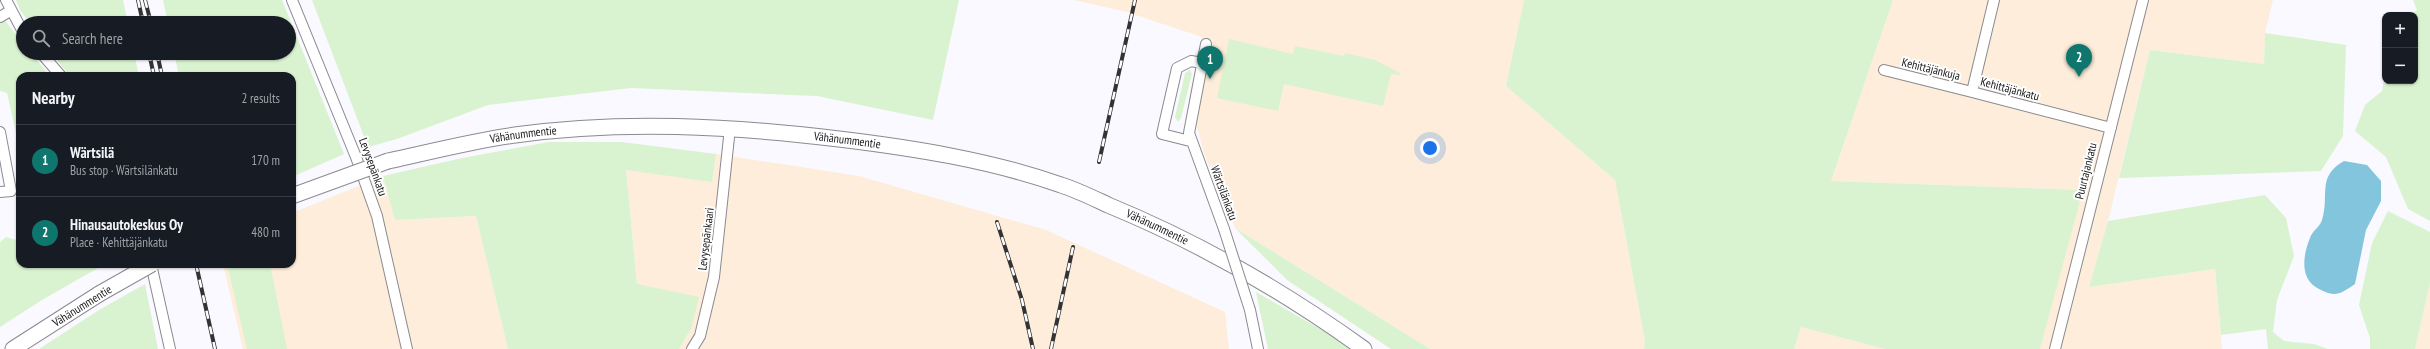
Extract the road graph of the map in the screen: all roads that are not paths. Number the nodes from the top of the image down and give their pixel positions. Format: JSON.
{"nodes":[{"id":1,"x":6,"y":0,"type":"edge"},
{"id":2,"x":292,"y":0,"type":"edge"},
{"id":3,"x":1994,"y":0,"type":"edge"},
{"id":4,"x":2143,"y":0,"type":"edge"},
{"id":5,"x":10,"y":11,"type":"junction"},
{"id":6,"x":0,"y":17,"type":"edge"},
{"id":7,"x":16,"y":21,"type":"edge"},
{"id":8,"x":1206,"y":44,"type":"dead end"},
{"id":9,"x":47,"y":60,"type":"edge"},
{"id":10,"x":1202,"y":63,"type":"junction"},
{"id":11,"x":1884,"y":70,"type":"dead end"},
{"id":12,"x":58,"y":72,"type":"edge"},
{"id":13,"x":1972,"y":92,"type":"junction"},
{"id":14,"x":730,"y":128,"type":"junction"},
{"id":15,"x":2111,"y":128,"type":"junction"},
{"id":16,"x":0,"y":132,"type":"edge"},
{"id":17,"x":1190,"y":141,"type":"junction"},
{"id":18,"x":0,"y":192,"type":"edge"},
{"id":19,"x":296,"y":195,"type":"edge"},
{"id":20,"x":145,"y":268,"type":"edge"},
{"id":21,"x":153,"y":268,"type":"edge"},
{"id":22,"x":13,"y":349,"type":"edge"},
{"id":23,"x":170,"y":349,"type":"edge"},
{"id":24,"x":407,"y":349,"type":"edge"},
{"id":25,"x":692,"y":349,"type":"edge"},
{"id":26,"x":1258,"y":349,"type":"edge"},
{"id":27,"x":1364,"y":349,"type":"edge"},
{"id":28,"x":2055,"y":349,"type":"edge"}],
"edges":[{"from":1,"to":5,"type":"street"},
{"from":2,"to":24,"type":"street","name":"Levysepänkatu"},
{"from":3,"to":13,"type":"street","name":"Kehittäjänkatu"},
{"from":4,"to":15,"type":"street","name":"Puurtajankatu"},
{"from":5,"to":6,"type":"street"},
{"from":5,"to":7,"type":"street"},
{"from":8,"to":10,"type":"street","name":"Wärtsilänkatu"},
{"from":9,"to":12,"type":"street"},
{"from":10,"to":17,"type":"street","name":"Wärtsilänkatu"},
{"from":10,"to":17,"type":"street"},
{"from":11,"to":13,"type":"street","name":"Kehittäjänkuja"},
{"from":13,"to":15,"type":"street","name":"Kehittäjänkatu"},
{"from":14,"to":19,"type":"main road","name":"Vähänummentie","bridge":true},
{"from":14,"to":25,"type":"street","name":"Levysepänkaari"},
{"from":14,"to":27,"type":"main road","name":"Vähänummentie"},
{"from":15,"to":28,"type":"street","name":"Puurtajankatu"},
{"from":16,"to":18,"type":"street"},
{"from":17,"to":26,"type":"street","name":"Wärtsilänkatu","bridge":true},
{"from":20,"to":22,"type":"main road","name":"Vähänummentie","bridge":true},
{"from":21,"to":23,"type":"street"}]}
